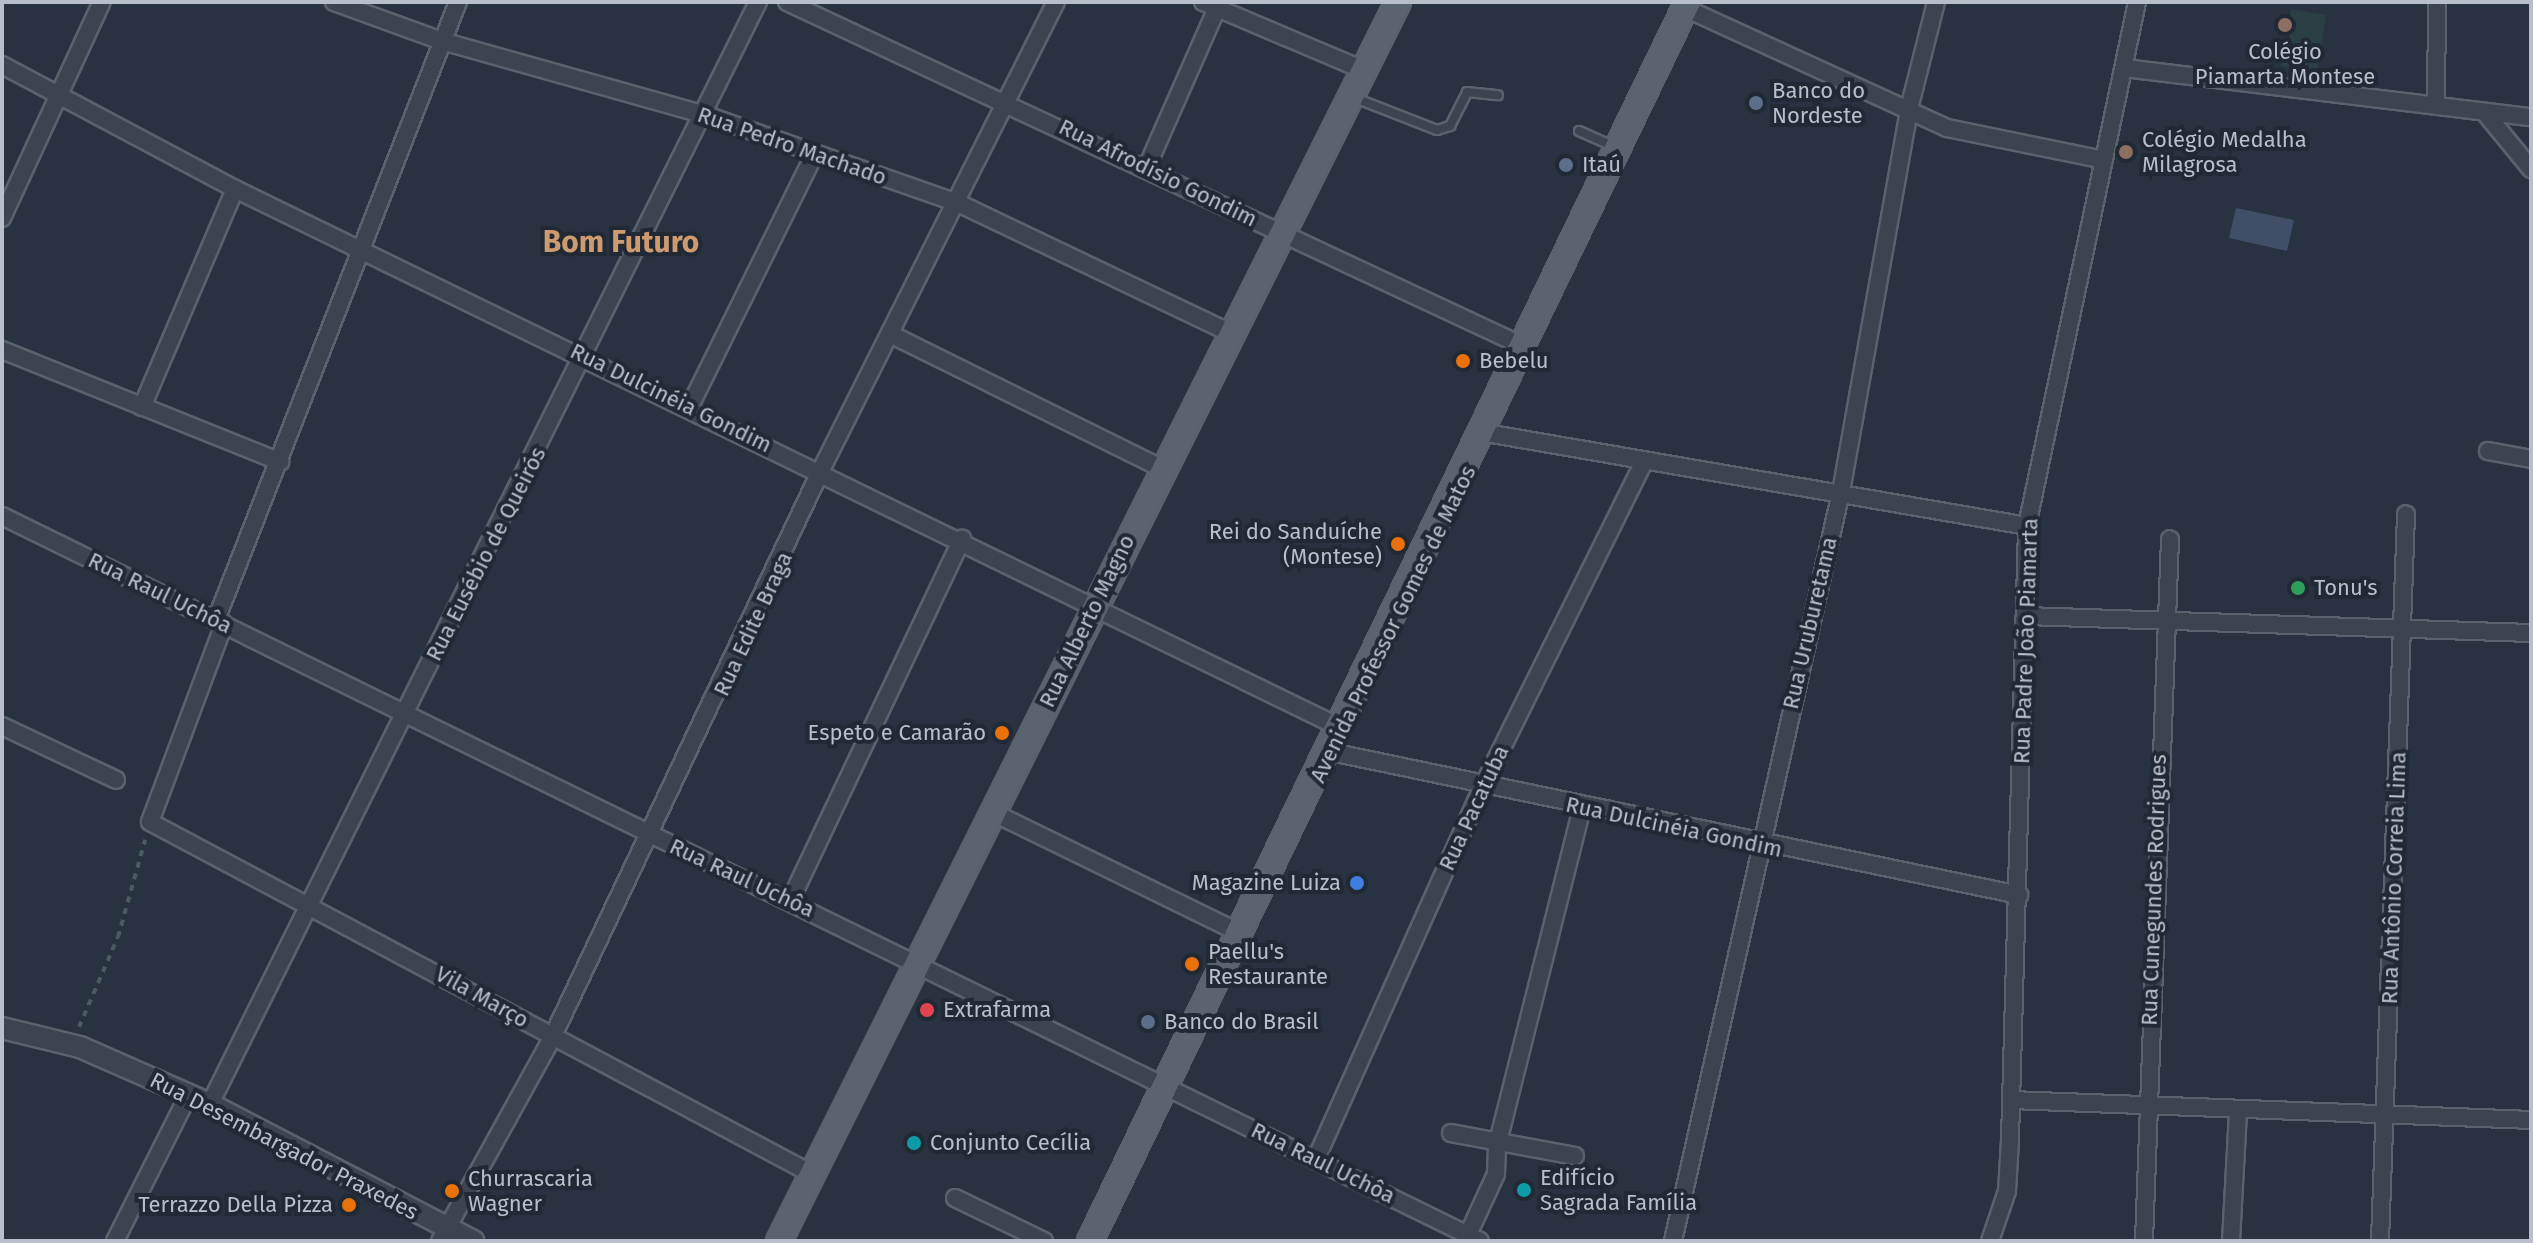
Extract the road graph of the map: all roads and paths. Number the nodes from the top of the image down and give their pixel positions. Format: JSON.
{"nodes":[{"id":1,"x":102,"y":2,"type":"edge"},
{"id":2,"x":334,"y":2,"type":"edge"},
{"id":3,"x":458,"y":2,"type":"edge"},
{"id":4,"x":758,"y":2,"type":"edge"},
{"id":5,"x":787,"y":2,"type":"edge"},
{"id":6,"x":1056,"y":2,"type":"edge"},
{"id":7,"x":1398,"y":2,"type":"edge"},
{"id":8,"x":1936,"y":2,"type":"edge"},
{"id":9,"x":2137,"y":2,"type":"edge"},
{"id":10,"x":2437,"y":2,"type":"edge"},
{"id":11,"x":1681,"y":4,"type":"edge"},
{"id":12,"x":1210,"y":5,"type":"edge"},
{"id":13,"x":442,"y":41,"type":"junction"},
{"id":14,"x":2,"y":65,"type":"edge"},
{"id":15,"x":2124,"y":68,"type":"junction"},
{"id":16,"x":1363,"y":70,"type":"junction"},
{"id":17,"x":62,"y":95,"type":"junction"},
{"id":18,"x":1351,"y":95,"type":"junction"},
{"id":19,"x":1498,"y":95,"type":"dead end"},
{"id":20,"x":1008,"y":101,"type":"junction"},
{"id":21,"x":2436,"y":101,"type":"junction"},
{"id":22,"x":1910,"y":105,"type":"junction"},
{"id":23,"x":2486,"y":114,"type":"junction"},
{"id":24,"x":706,"y":115,"type":"junction"},
{"id":25,"x":2531,"y":117,"type":"edge"},
{"id":26,"x":1579,"y":131,"type":"dead end"},
{"id":27,"x":1619,"y":149,"type":"junction"},
{"id":28,"x":815,"y":153,"type":"junction"},
{"id":29,"x":2104,"y":160,"type":"junction"},
{"id":30,"x":1146,"y":169,"type":"junction"},
{"id":31,"x":2531,"y":169,"type":"edge"},
{"id":32,"x":235,"y":189,"type":"junction"},
{"id":33,"x":960,"y":204,"type":"junction"},
{"id":34,"x":2,"y":218,"type":"edge"},
{"id":35,"x":1282,"y":233,"type":"junction"},
{"id":36,"x":365,"y":247,"type":"junction"},
{"id":37,"x":1233,"y":334,"type":"junction"},
{"id":38,"x":892,"y":335,"type":"junction"},
{"id":39,"x":1527,"y":348,"type":"junction"},
{"id":40,"x":2,"y":350,"type":"edge"},
{"id":41,"x":586,"y":358,"type":"junction"},
{"id":42,"x":690,"y":406,"type":"junction"},
{"id":43,"x":142,"y":407,"type":"junction"},
{"id":44,"x":1486,"y":433,"type":"junction"},
{"id":45,"x":2488,"y":451,"type":"dead end"},
{"id":46,"x":2531,"y":459,"type":"edge"},
{"id":47,"x":280,"y":462,"type":"junction"},
{"id":48,"x":1644,"y":462,"type":"junction"},
{"id":49,"x":1163,"y":469,"type":"junction"},
{"id":50,"x":821,"y":470,"type":"junction"},
{"id":51,"x":1841,"y":492,"type":"junction"},
{"id":52,"x":2406,"y":514,"type":"dead end"},
{"id":53,"x":2,"y":516,"type":"edge"},
{"id":54,"x":2027,"y":526,"type":"junction"},
{"id":55,"x":962,"y":539,"type":"junction"},
{"id":56,"x":2170,"y":539,"type":"dead end"},
{"id":57,"x":1095,"y":609,"type":"junction"},
{"id":58,"x":2026,"y":616,"type":"junction"},
{"id":59,"x":2167,"y":621,"type":"junction"},
{"id":60,"x":220,"y":622,"type":"junction"},
{"id":61,"x":2403,"y":627,"type":"junction"},
{"id":62,"x":2531,"y":633,"type":"edge"},
{"id":63,"x":403,"y":714,"type":"junction"},
{"id":64,"x":2,"y":726,"type":"edge"},
{"id":65,"x":1341,"y":728,"type":"junction"},
{"id":66,"x":1331,"y":752,"type":"junction"},
{"id":67,"x":116,"y":780,"type":"dead end"},
{"id":68,"x":1483,"y":786,"type":"junction"},
{"id":69,"x":1582,"y":808,"type":"junction"},
{"id":70,"x":994,"y":813,"type":"junction"},
{"id":71,"x":150,"y":822,"type":"junction"},
{"id":72,"x":652,"y":836,"type":"junction"},
{"id":73,"x":1762,"y":846,"type":"junction"},
{"id":74,"x":2019,"y":895,"type":"junction"},
{"id":75,"x":791,"y":899,"type":"junction"},
{"id":76,"x":309,"y":908,"type":"junction"},
{"id":77,"x":1242,"y":934,"type":"junction"},
{"id":78,"x":919,"y":964,"type":"junction"},
{"id":79,"x":2,"y":1028,"type":"edge"},
{"id":80,"x":553,"y":1036,"type":"junction"},
{"id":81,"x":71,"y":1044,"type":"junction"},
{"id":82,"x":1169,"y":1089,"type":"junction"},
{"id":83,"x":188,"y":1096,"type":"junction"},
{"id":84,"x":2011,"y":1100,"type":"junction"},
{"id":85,"x":210,"y":1104,"type":"junction"},
{"id":86,"x":2147,"y":1105,"type":"junction"},
{"id":87,"x":2238,"y":1110,"type":"junction"},
{"id":88,"x":2385,"y":1116,"type":"junction"},
{"id":89,"x":2531,"y":1120,"type":"edge"},
{"id":90,"x":1451,"y":1133,"type":"dead end"},
{"id":91,"x":1497,"y":1146,"type":"junction"},
{"id":92,"x":1575,"y":1156,"type":"dead end"},
{"id":93,"x":1316,"y":1159,"type":"junction"},
{"id":94,"x":812,"y":1174,"type":"junction"},
{"id":95,"x":955,"y":1198,"type":"dead end"},
{"id":96,"x":443,"y":1234,"type":"edge"},
{"id":97,"x":1471,"y":1239,"type":"edge"},
{"id":98,"x":115,"y":1241,"type":"edge"},
{"id":99,"x":473,"y":1241,"type":"edge"},
{"id":100,"x":779,"y":1241,"type":"edge"},
{"id":101,"x":1044,"y":1241,"type":"edge"},
{"id":102,"x":1090,"y":1241,"type":"edge"},
{"id":103,"x":1673,"y":1241,"type":"edge"},
{"id":104,"x":1990,"y":1241,"type":"edge"},
{"id":105,"x":2144,"y":1241,"type":"edge"},
{"id":106,"x":2231,"y":1241,"type":"edge"},
{"id":107,"x":2380,"y":1241,"type":"edge"}],
"edges":[{"from":1,"to":17,"type":"street"},
{"from":2,"to":13,"type":"street","name":"Rua Pedro Machado"},
{"from":3,"to":13,"type":"street"},
{"from":4,"to":24,"type":"street","name":"Rua Eusébio de Queirós"},
{"from":5,"to":20,"type":"street","name":"Rua Afrodísio Gondim"},
{"from":6,"to":20,"type":"street","name":"Rua Edite Braga"},
{"from":7,"to":16,"type":"main road","name":"Rua Alberto Magno"},
{"from":8,"to":22,"type":"street","name":"Rua Uruburetama"},
{"from":9,"to":15,"type":"street","name":"Rua Padre João Piamarta"},
{"from":10,"to":21,"type":"street"},
{"from":11,"to":22,"type":"street"},
{"from":11,"to":27,"type":"main road","name":"Avenida Professor Gomes de Matos"},
{"from":12,"to":16,"type":"street"},
{"from":12,"to":30,"type":"street"},
{"from":13,"to":24,"type":"street","name":"Rua Pedro Machado"},
{"from":13,"to":36,"type":"street"},
{"from":14,"to":17,"type":"street","name":"Rua Dulcinéia Gondim"},
{"from":15,"to":21,"type":"street"},
{"from":15,"to":29,"type":"street","name":"Rua Padre João Piamarta"},
{"from":16,"to":18,"type":"main road","name":"Rua Alberto Magno"},
{"from":17,"to":32,"type":"street","name":"Rua Dulcinéia Gondim"},
{"from":17,"to":34,"type":"street"},
{"from":18,"to":19,"type":"lane"},
{"from":18,"to":35,"type":"main road","name":"Rua Alberto Magno"},
{"from":20,"to":30,"type":"street","name":"Rua Afrodísio Gondim"},
{"from":20,"to":33,"type":"street","name":"Rua Edite Braga"},
{"from":21,"to":23,"type":"street"},
{"from":22,"to":29,"type":"street"},
{"from":22,"to":51,"type":"street","name":"Rua Uruburetama"},
{"from":23,"to":25,"type":"street"},
{"from":23,"to":31,"type":"street"},
{"from":24,"to":28,"type":"street","name":"Rua Pedro Machado"},
{"from":24,"to":41,"type":"street","name":"Rua Eusébio de Queirós"},
{"from":26,"to":27,"type":"lane"},
{"from":27,"to":39,"type":"main road","name":"Avenida Professor Gomes de Matos"},
{"from":28,"to":33,"type":"street","name":"Rua Pedro Machado"},
{"from":28,"to":42,"type":"street"},
{"from":29,"to":54,"type":"street","name":"Rua Padre João Piamarta"},
{"from":30,"to":35,"type":"street","name":"Rua Afrodísio Gondim"},
{"from":32,"to":36,"type":"street","name":"Rua Dulcinéia Gondim"},
{"from":32,"to":43,"type":"street"},
{"from":33,"to":37,"type":"street","name":"Rua Pedro Machado"},
{"from":33,"to":38,"type":"street","name":"Rua Edite Braga"},
{"from":35,"to":37,"type":"main road","name":"Rua Alberto Magno"},
{"from":35,"to":39,"type":"street","name":"Rua Afrodísio Gondim"},
{"from":36,"to":41,"type":"street","name":"Rua Dulcinéia Gondim"},
{"from":36,"to":47,"type":"street"},
{"from":37,"to":49,"type":"main road","name":"Rua Alberto Magno"},
{"from":38,"to":49,"type":"street"},
{"from":38,"to":50,"type":"street","name":"Rua Edite Braga"},
{"from":39,"to":44,"type":"main road","name":"Avenida Professor Gomes de Matos"},
{"from":40,"to":43,"type":"street"},
{"from":41,"to":42,"type":"street","name":"Rua Dulcinéia Gondim"},
{"from":41,"to":63,"type":"street","name":"Rua Eusébio de Queirós"},
{"from":42,"to":50,"type":"street","name":"Rua Dulcinéia Gondim"},
{"from":43,"to":47,"type":"street"},
{"from":44,"to":48,"type":"street"},
{"from":44,"to":65,"type":"main road","name":"Avenida Professor Gomes de Matos"},
{"from":45,"to":46,"type":"street"},
{"from":47,"to":60,"type":"street"},
{"from":48,"to":51,"type":"street"},
{"from":48,"to":68,"type":"street","name":"Rua Pacatuba"},
{"from":49,"to":57,"type":"main road","name":"Rua Alberto Magno"},
{"from":50,"to":55,"type":"street","name":"Rua Dulcinéia Gondim"},
{"from":50,"to":72,"type":"street","name":"Rua Edite Braga"},
{"from":51,"to":54,"type":"street"},
{"from":51,"to":73,"type":"street","name":"Rua Uruburetama"},
{"from":52,"to":61,"type":"street","name":"Rua Antônio Correia Lima"},
{"from":53,"to":60,"type":"street","name":"Rua Raul Uchôa"},
{"from":54,"to":58,"type":"street","name":"Rua Padre João Piamarta"},
{"from":55,"to":57,"type":"street","name":"Rua Dulcinéia Gondim"},
{"from":55,"to":75,"type":"street"},
{"from":56,"to":59,"type":"street","name":"Rua Cunegundes Rodrigues"},
{"from":57,"to":65,"type":"street","name":"Rua Dulcinéia Gondim"},
{"from":57,"to":70,"type":"main road","name":"Rua Alberto Magno"},
{"from":58,"to":59,"type":"street"},
{"from":58,"to":74,"type":"street","name":"Rua Padre João Piamarta"},
{"from":59,"to":61,"type":"street"},
{"from":59,"to":86,"type":"street","name":"Rua Cunegundes Rodrigues"},
{"from":60,"to":63,"type":"street","name":"Rua Raul Uchôa"},
{"from":60,"to":71,"type":"street"},
{"from":61,"to":62,"type":"street"},
{"from":61,"to":88,"type":"street","name":"Rua Antônio Correia Lima"},
{"from":63,"to":72,"type":"street","name":"Rua Raul Uchôa"},
{"from":63,"to":76,"type":"street","name":"Rua Eusébio de Queirós"},
{"from":64,"to":67,"type":"street"},
{"from":65,"to":66,"type":"main road","name":"Avenida Professor Gomes de Matos"},
{"from":66,"to":68,"type":"street","name":"Rua Dulcinéia Gondim"},
{"from":66,"to":77,"type":"main road","name":"Avenida Professor Gomes de Matos"},
{"from":68,"to":69,"type":"street","name":"Rua Dulcinéia Gondim"},
{"from":68,"to":93,"type":"street","name":"Rua Pacatuba"},
{"from":69,"to":73,"type":"street","name":"Rua Dulcinéia Gondim"},
{"from":69,"to":91,"type":"street"},
{"from":70,"to":77,"type":"street"},
{"from":70,"to":78,"type":"main road","name":"Rua Alberto Magno"},
{"from":71,"to":76,"type":"street","name":"Vila Março"},
{"from":71,"to":81,"type":"path"},
{"from":72,"to":75,"type":"street","name":"Rua Raul Uchôa"},
{"from":72,"to":80,"type":"street","name":"Rua Edite Braga"},
{"from":73,"to":74,"type":"street","name":"Rua Dulcinéia Gondim"},
{"from":73,"to":103,"type":"street","name":"Rua Uruburetama"},
{"from":74,"to":84,"type":"street","name":"Rua Padre João Piamarta"},
{"from":75,"to":78,"type":"street","name":"Rua Raul Uchôa"},
{"from":76,"to":80,"type":"street","name":"Vila Março"},
{"from":76,"to":85,"type":"street","name":"Rua Eusébio de Queirós"},
{"from":77,"to":82,"type":"main road","name":"Avenida Professor Gomes de Matos"},
{"from":78,"to":82,"type":"street","name":"Rua Raul Uchôa"},
{"from":78,"to":94,"type":"main road","name":"Rua Alberto Magno"},
{"from":79,"to":81,"type":"street","name":"Rua Desembargador Praxedes"},
{"from":80,"to":94,"type":"street","name":"Vila Março"},
{"from":80,"to":96,"type":"street","name":"Rua Edite Braga"},
{"from":81,"to":83,"type":"street","name":"Rua Desembargador Praxedes"},
{"from":82,"to":93,"type":"street","name":"Rua Raul Uchôa"},
{"from":82,"to":102,"type":"main road","name":"Avenida Professor Gomes de Matos"},
{"from":83,"to":85,"type":"street","name":"Rua Desembargador Praxedes"},
{"from":83,"to":98,"type":"street"},
{"from":84,"to":86,"type":"street"},
{"from":84,"to":104,"type":"street","name":"Rua Padre João Piamarta"},
{"from":85,"to":96,"type":"street","name":"Rua Desembargador Praxedes"},
{"from":86,"to":87,"type":"street"},
{"from":86,"to":105,"type":"street","name":"Rua Cunegundes Rodrigues"},
{"from":87,"to":88,"type":"street"},
{"from":87,"to":106,"type":"street"},
{"from":88,"to":89,"type":"street"},
{"from":88,"to":107,"type":"street","name":"Rua Antônio Correia Lima"},
{"from":90,"to":91,"type":"street"},
{"from":91,"to":92,"type":"street"},
{"from":91,"to":97,"type":"street"},
{"from":93,"to":97,"type":"street","name":"Rua Raul Uchôa"},
{"from":94,"to":100,"type":"main road","name":"Rua Alberto Magno"},
{"from":95,"to":101,"type":"street"},
{"from":96,"to":99,"type":"street","name":"Rua Desembargador Praxedes"}]}
